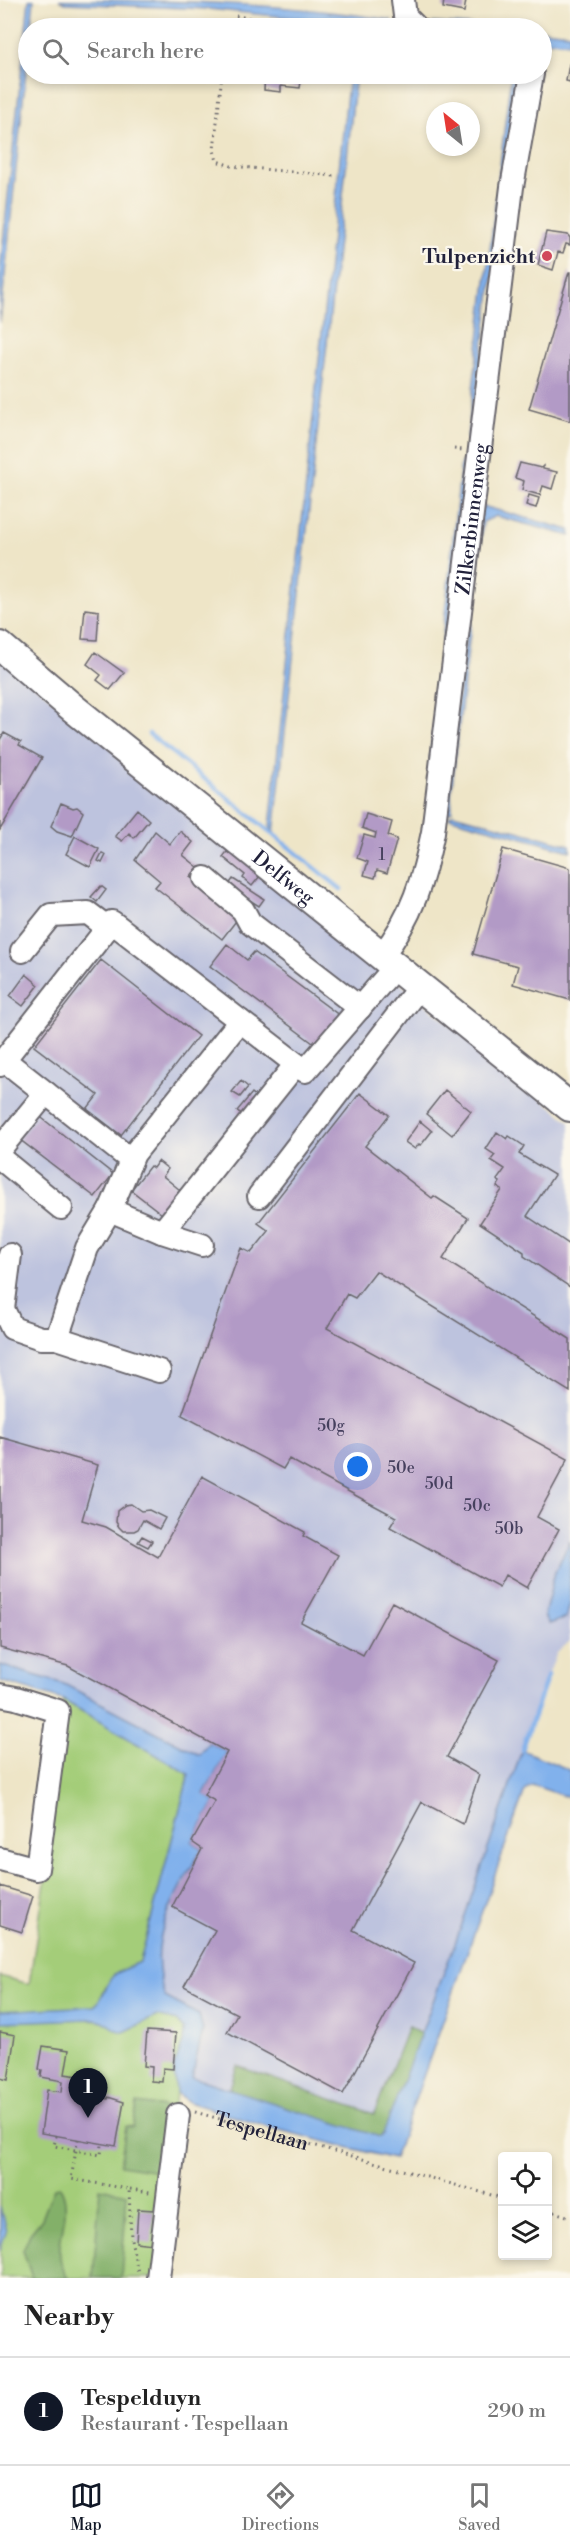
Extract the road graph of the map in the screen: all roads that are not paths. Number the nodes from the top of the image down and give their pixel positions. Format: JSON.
{"nodes":[{"id":1,"x":403,"y":0,"type":"edge"},
{"id":2,"x":407,"y":18,"type":"edge"},
{"id":3,"x":530,"y":84,"type":"edge"},
{"id":4,"x":0,"y":646,"type":"edge"},
{"id":5,"x":205,"y":878,"type":"dead end"},
{"id":6,"x":108,"y":928,"type":"junction"},
{"id":7,"x":22,"y":951,"type":"dead end"},
{"id":8,"x":389,"y":960,"type":"junction"},
{"id":9,"x":420,"y":986,"type":"junction"},
{"id":10,"x":360,"y":1008,"type":"junction"},
{"id":11,"x":240,"y":1021,"type":"junction"},
{"id":12,"x":2,"y":1062,"type":"edge"},
{"id":13,"x":296,"y":1064,"type":"junction"},
{"id":14,"x":46,"y":1093,"type":"junction"},
{"id":15,"x":570,"y":1107,"type":"edge"},
{"id":16,"x":0,"y":1149,"type":"edge"},
{"id":17,"x":0,"y":1158,"type":"edge"},
{"id":18,"x":131,"y":1160,"type":"junction"},
{"id":19,"x":259,"y":1196,"type":"dead end"},
{"id":20,"x":61,"y":1208,"type":"dead end"},
{"id":21,"x":110,"y":1210,"type":"junction"},
{"id":22,"x":162,"y":1232,"type":"junction"},
{"id":23,"x":202,"y":1245,"type":"dead end"},
{"id":24,"x":10,"y":1255,"type":"dead end"},
{"id":25,"x":57,"y":1338,"type":"junction"},
{"id":26,"x":159,"y":1371,"type":"dead end"},
{"id":27,"x":0,"y":1695,"type":"edge"},
{"id":28,"x":0,"y":1859,"type":"edge"},
{"id":29,"x":178,"y":2115,"type":"road end"},
{"id":30,"x":158,"y":2278,"type":"edge"}],
"edges":[{"from":1,"to":2,"type":"street"},
{"from":3,"to":8,"type":"street","name":"Zilkerbinnenweg"},
{"from":4,"to":8,"type":"main road","name":"Delfweg"},
{"from":5,"to":10,"type":"street"},
{"from":6,"to":7,"type":"street"},
{"from":6,"to":11,"type":"street"},
{"from":6,"to":12,"type":"street"},
{"from":8,"to":9,"type":"main road","name":"Delfweg"},
{"from":8,"to":10,"type":"street","name":"Zilkerbinnenweg"},
{"from":9,"to":15,"type":"main road","name":"Delfweg"},
{"from":9,"to":19,"type":"street"},
{"from":10,"to":13,"type":"street","name":"Zilkerbinnenweg"},
{"from":11,"to":13,"type":"street"},
{"from":11,"to":18,"type":"street"},
{"from":12,"to":14,"type":"street"},
{"from":13,"to":22,"type":"street"},
{"from":14,"to":16,"type":"street"},
{"from":14,"to":18,"type":"street"},
{"from":17,"to":20,"type":"street"},
{"from":18,"to":21,"type":"street"},
{"from":21,"to":22,"type":"street"},
{"from":21,"to":25,"type":"street"},
{"from":22,"to":23,"type":"street"},
{"from":24,"to":25,"type":"street"},
{"from":25,"to":26,"type":"street"},
{"from":27,"to":28,"type":"street"},
{"from":29,"to":30,"type":"street"}]}
